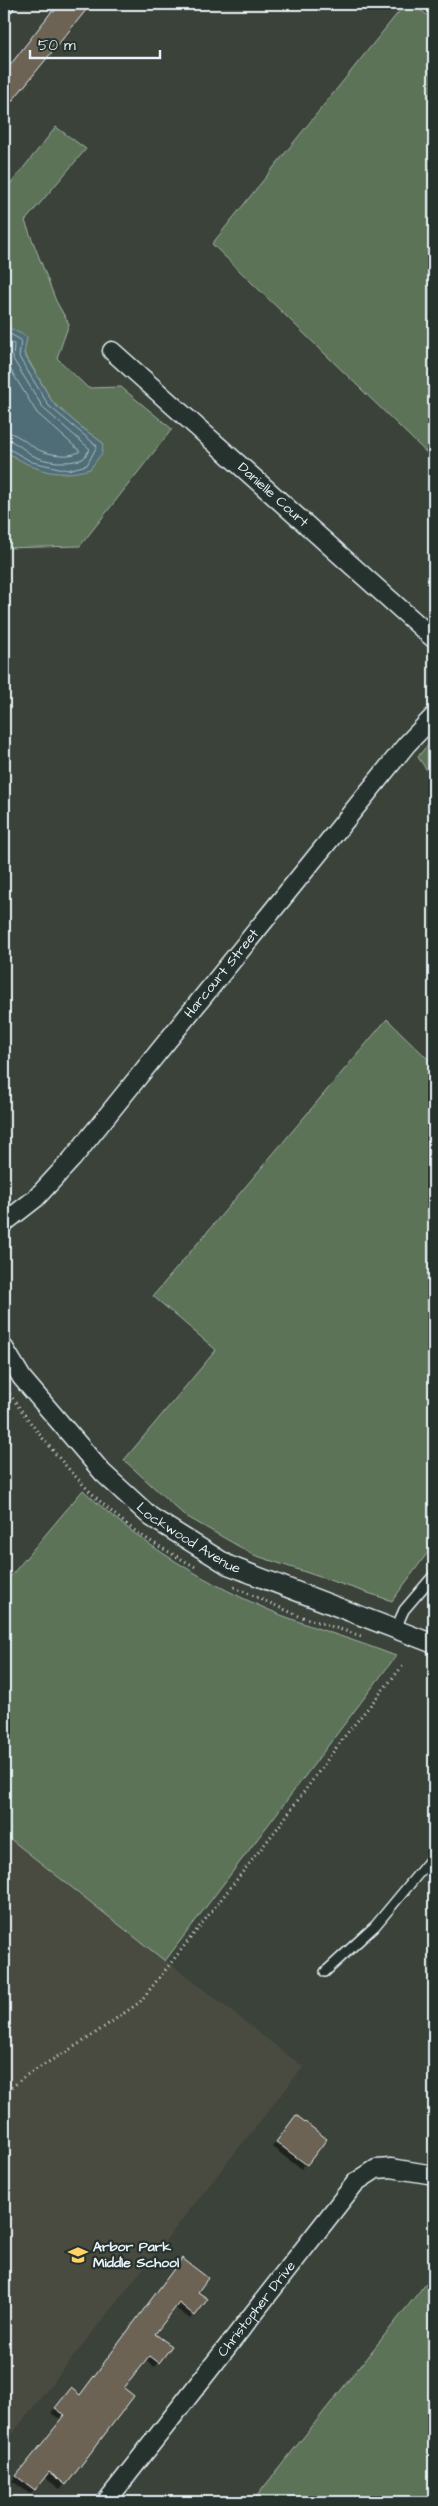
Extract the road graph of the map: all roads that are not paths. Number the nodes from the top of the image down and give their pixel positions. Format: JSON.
{"nodes":[{"id":1,"x":112,"y":350,"type":"dead end"},
{"id":2,"x":434,"y":640,"type":"edge"},
{"id":3,"x":434,"y":716,"type":"edge"},
{"id":4,"x":4,"y":1223,"type":"edge"},
{"id":5,"x":4,"y":1348,"type":"edge"},
{"id":6,"x":432,"y":1576,"type":"dead end"},
{"id":7,"x":396,"y":1628,"type":"junction"},
{"id":8,"x":434,"y":1644,"type":"edge"},
{"id":9,"x":434,"y":1855,"type":"edge"},
{"id":10,"x":325,"y":1972,"type":"dead end"},
{"id":11,"x":434,"y":2176,"type":"edge"},
{"id":12,"x":106,"y":2502,"type":"edge"}],
"edges":[{"from":1,"to":2,"type":"street","name":"Danielle Court"},
{"from":3,"to":4,"type":"street","name":"Harcourt Street"},
{"from":5,"to":7,"type":"street","name":"Lockwood Avenue"},
{"from":6,"to":7,"type":"lane"},
{"from":7,"to":8,"type":"street","name":"Lockwood Avenue"},
{"from":9,"to":10,"type":"lane"},
{"from":11,"to":12,"type":"street","name":"Christopher Drive"}]}
